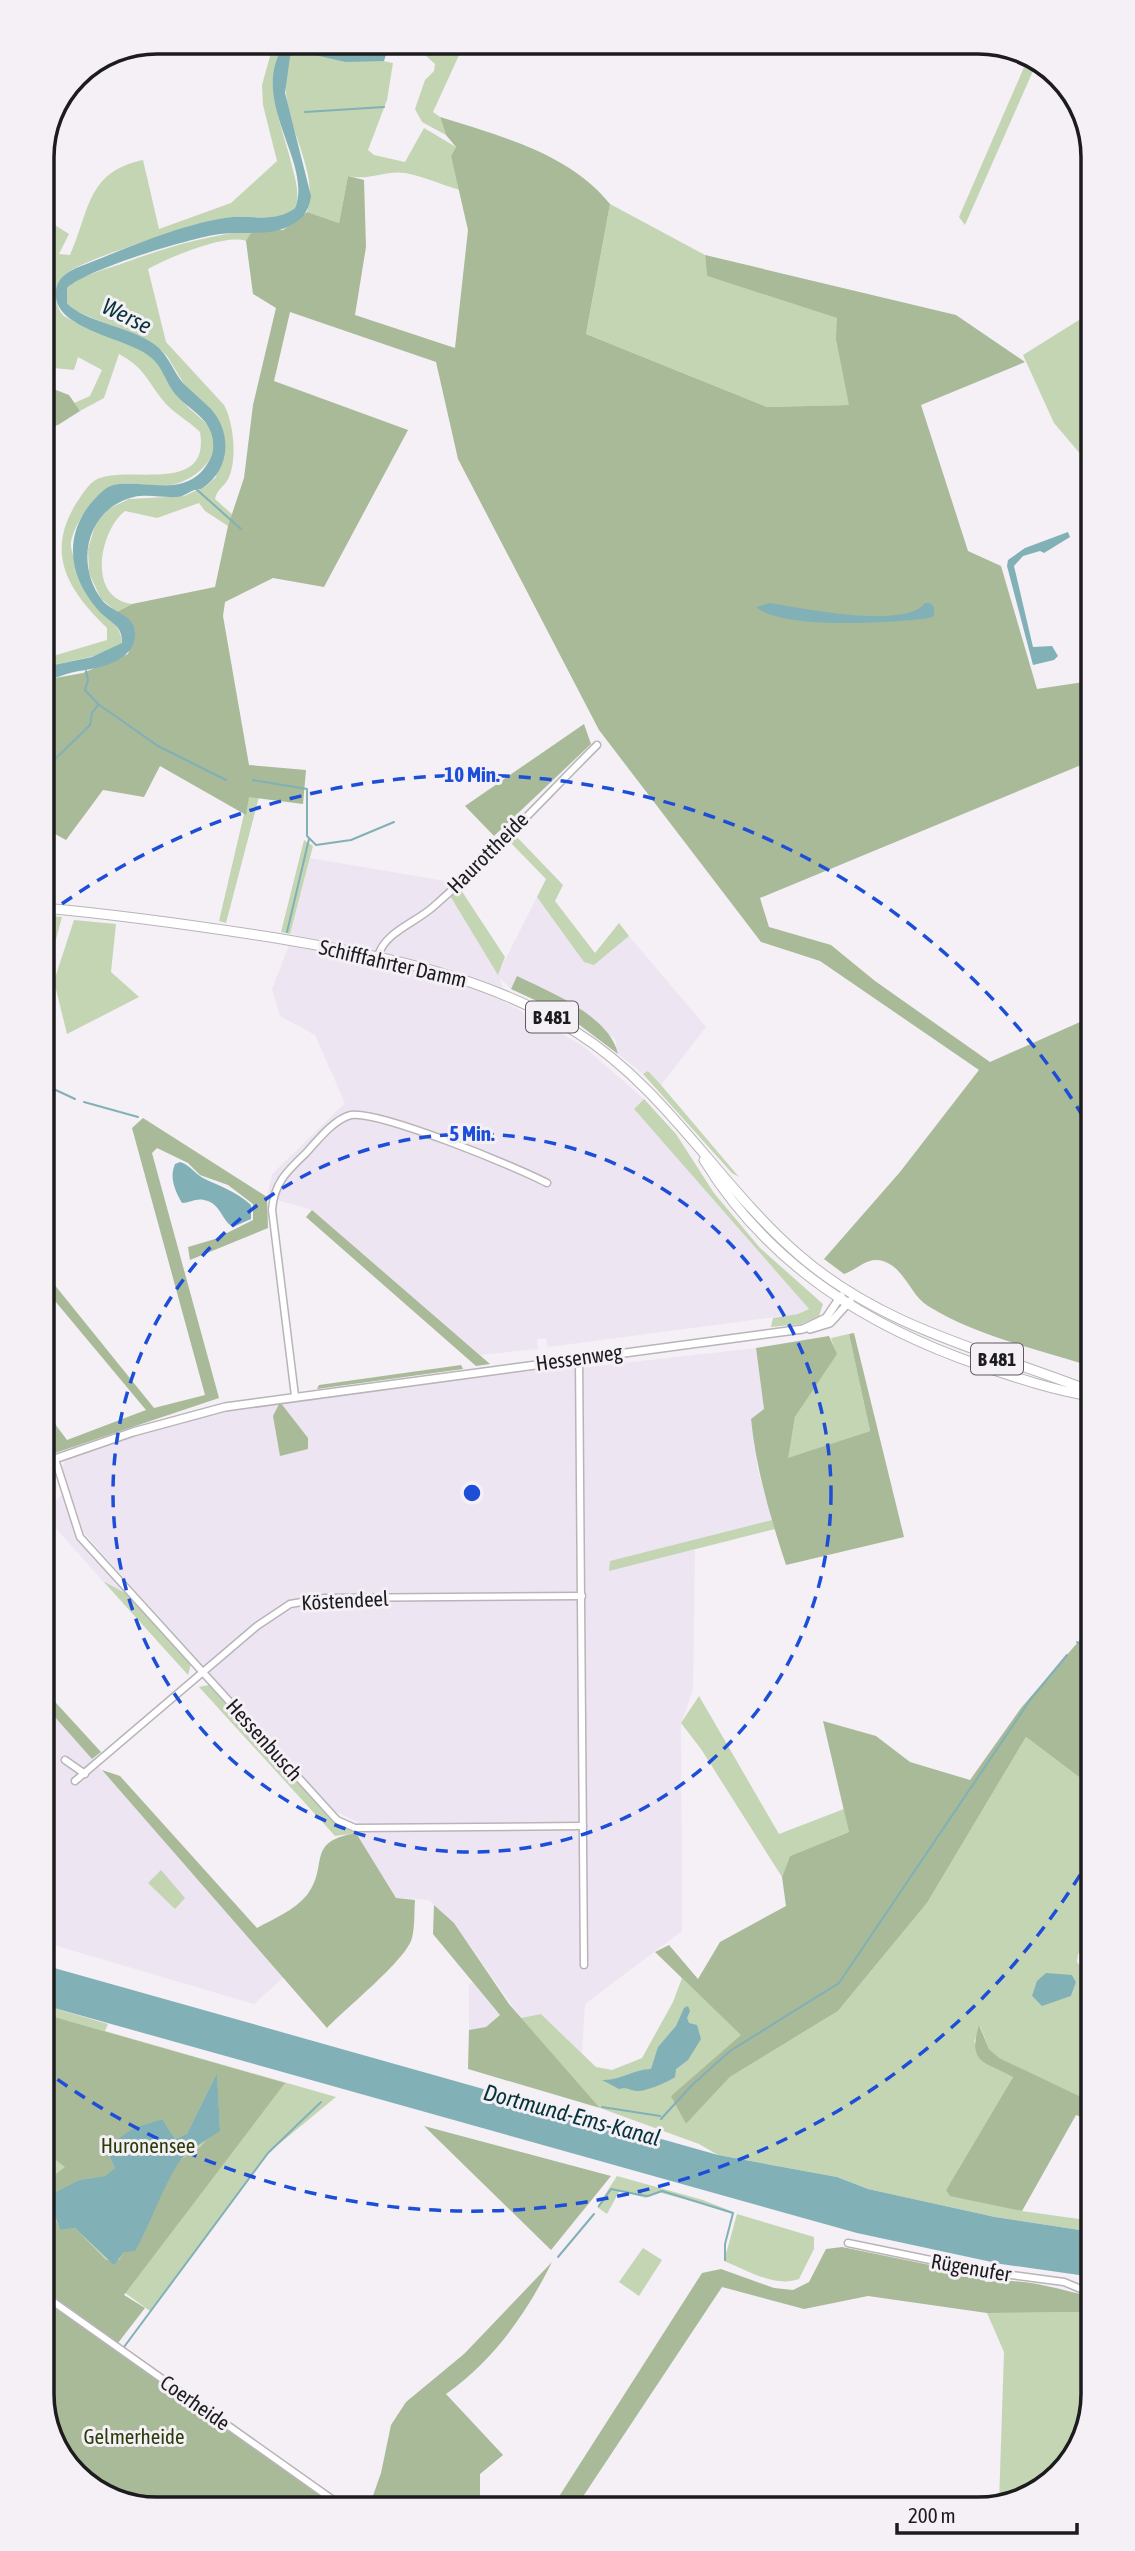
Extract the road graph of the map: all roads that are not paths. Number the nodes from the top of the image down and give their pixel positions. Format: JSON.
{"nodes":[{"id":1,"x":597,"y":745,"type":"dead end"},
{"id":2,"x":54,"y":909,"type":"edge"},
{"id":3,"x":378,"y":956,"type":"junction"},
{"id":4,"x":690,"y":1137,"type":"junction"},
{"id":5,"x":547,"y":1183,"type":"dead end"},
{"id":6,"x":849,"y":1292,"type":"junction"},
{"id":7,"x":843,"y":1302,"type":"junction"},
{"id":8,"x":579,"y":1358,"type":"junction"},
{"id":9,"x":1081,"y":1391,"type":"edge"},
{"id":10,"x":1081,"y":1392,"type":"edge"},
{"id":11,"x":295,"y":1396,"type":"junction"},
{"id":12,"x":55,"y":1459,"type":"joint"},
{"id":13,"x":582,"y":1596,"type":"junction"},
{"id":14,"x":204,"y":1673,"type":"junction"},
{"id":15,"x":65,"y":1760,"type":"dead end"},
{"id":16,"x":85,"y":1774,"type":"junction"},
{"id":17,"x":75,"y":1781,"type":"dead end"},
{"id":18,"x":583,"y":1826,"type":"junction"},
{"id":19,"x":584,"y":1965,"type":"dead end"},
{"id":20,"x":848,"y":2243,"type":"dead end"},
{"id":21,"x":1081,"y":2289,"type":"edge"},
{"id":22,"x":54,"y":2302,"type":"edge"},
{"id":23,"x":329,"y":2497,"type":"edge"}],
"edges":[{"from":1,"to":3,"type":"street","name":"Haurottheide"},
{"from":2,"to":3,"type":"main road","name":"Schifffahrter Damm","number":"B 481"},
{"from":3,"to":4,"type":"main road","name":"Schifffahrter Damm","number":"B 481"},
{"from":4,"to":6,"type":"main road","name":"Schifffahrter Damm","number":"B 481"},
{"from":4,"to":7,"type":"main road","name":"Schifffahrter Damm","number":"B 481"},
{"from":5,"to":11,"type":"street"},
{"from":6,"to":7,"type":"street","name":"Hessenweg"},
{"from":6,"to":9,"type":"main road","name":"Schifffahrter Damm","number":"B 481"},
{"from":7,"to":8,"type":"street","name":"Hessenweg"},
{"from":7,"to":10,"type":"main road","name":"Schifffahrter Damm","number":"B 481"},
{"from":8,"to":11,"type":"street","name":"Hessenweg"},
{"from":8,"to":13,"type":"street"},
{"from":11,"to":12,"type":"street","name":"Hessenweg"},
{"from":12,"to":14,"type":"street","name":"Hessenbusch"},
{"from":13,"to":14,"type":"street","name":"Köstendeel"},
{"from":13,"to":18,"type":"street"},
{"from":14,"to":16,"type":"street","name":"Köstendeel"},
{"from":14,"to":18,"type":"street","name":"Hessenbusch"},
{"from":15,"to":16,"type":"street"},
{"from":16,"to":17,"type":"street","name":"Köstendeel"},
{"from":18,"to":19,"type":"street"},
{"from":20,"to":21,"type":"street","name":"Rügenufer"},
{"from":22,"to":23,"type":"street","name":"Coerheide"}]}
